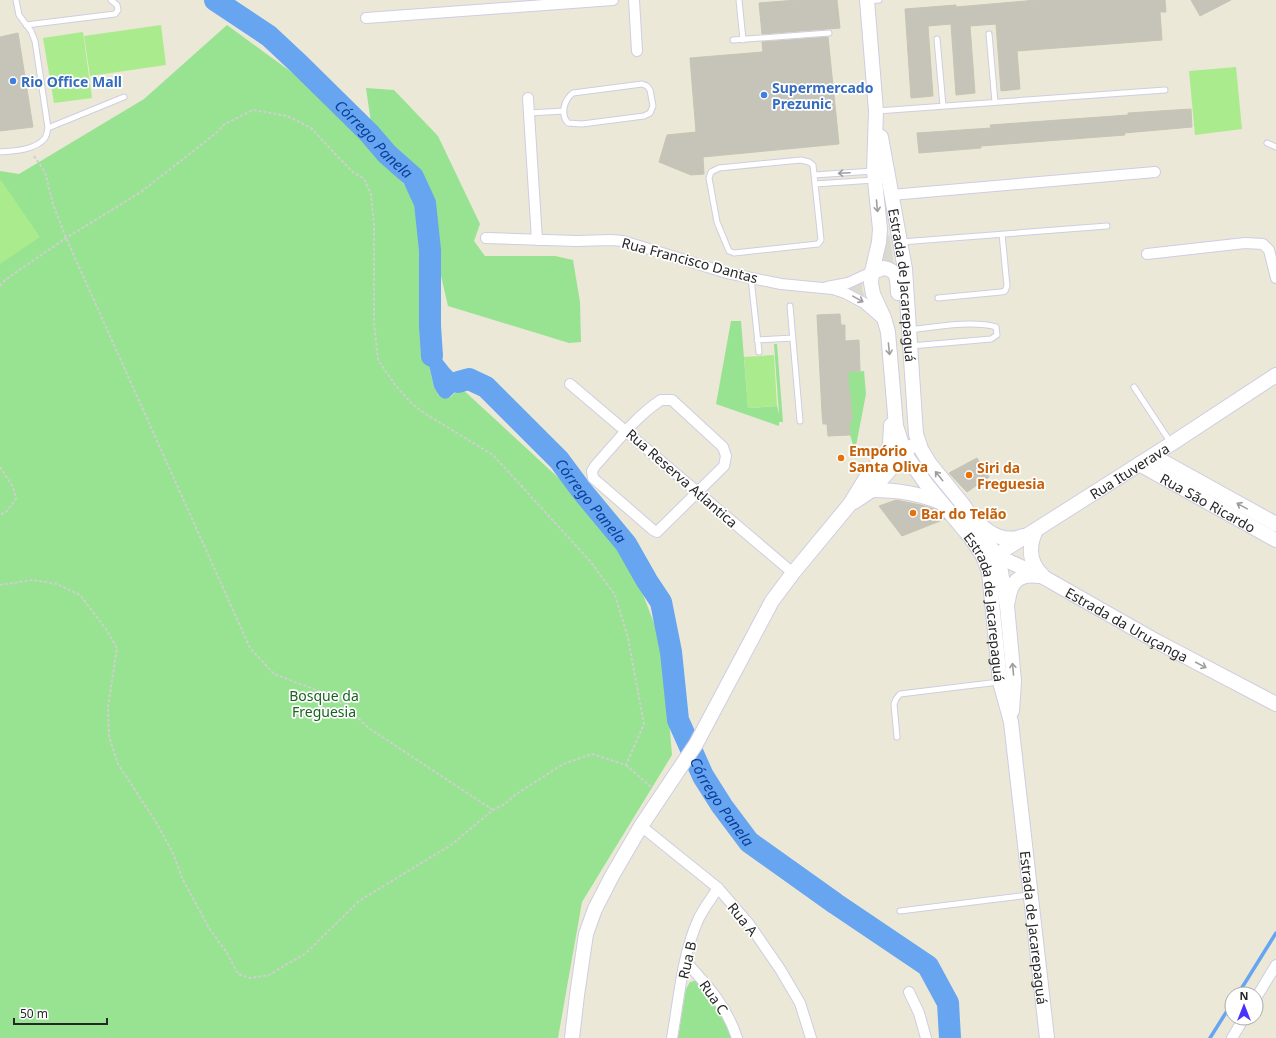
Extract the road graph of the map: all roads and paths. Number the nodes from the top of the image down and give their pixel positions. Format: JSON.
{"nodes":[{"id":1,"x":16,"y":0,"type":"edge"},
{"id":2,"x":111,"y":0,"type":"edge"},
{"id":3,"x":613,"y":0,"type":"edge"},
{"id":4,"x":634,"y":0,"type":"edge"},
{"id":5,"x":739,"y":0,"type":"edge"},
{"id":6,"x":871,"y":0,"type":"edge"},
{"id":7,"x":366,"y":18,"type":"dead end"},
{"id":8,"x":26,"y":25,"type":"junction"},
{"id":9,"x":829,"y":33,"type":"dead end"},
{"id":10,"x":988,"y":34,"type":"dead end"},
{"id":11,"x":937,"y":39,"type":"dead end"},
{"id":12,"x":733,"y":40,"type":"dead end"},
{"id":13,"x":743,"y":40,"type":"junction"},
{"id":14,"x":637,"y":52,"type":"dead end"},
{"id":15,"x":1165,"y":90,"type":"dead end"},
{"id":16,"x":124,"y":97,"type":"dead end"},
{"id":17,"x":528,"y":98,"type":"dead end"},
{"id":18,"x":995,"y":102,"type":"junction"},
{"id":19,"x":943,"y":106,"type":"junction"},
{"id":20,"x":564,"y":111,"type":"junction"},
{"id":21,"x":876,"y":111,"type":"junction"},
{"id":22,"x":529,"y":113,"type":"junction"},
{"id":23,"x":48,"y":128,"type":"junction"},
{"id":24,"x":1267,"y":143,"type":"dead end"},
{"id":25,"x":28,"y":147,"type":"junction"},
{"id":26,"x":1276,"y":147,"type":"edge"},
{"id":27,"x":0,"y":152,"type":"edge"},
{"id":28,"x":1155,"y":172,"type":"dead end"},
{"id":29,"x":814,"y":175,"type":"junction"},
{"id":30,"x":875,"y":176,"type":"junction"},
{"id":31,"x":815,"y":184,"type":"junction"},
{"id":32,"x":892,"y":194,"type":"junction"},
{"id":33,"x":1107,"y":226,"type":"dead end"},
{"id":34,"x":1002,"y":234,"type":"junction"},
{"id":35,"x":66,"y":238,"type":"junction"},
{"id":36,"x":486,"y":238,"type":"dead end"},
{"id":37,"x":538,"y":240,"type":"junction"},
{"id":38,"x":900,"y":242,"type":"junction"},
{"id":39,"x":1148,"y":254,"type":"dead end"},
{"id":40,"x":1276,"y":262,"type":"edge"},
{"id":41,"x":872,"y":272,"type":"junction"},
{"id":42,"x":1275,"y":276,"type":"edge"},
{"id":43,"x":752,"y":278,"type":"junction"},
{"id":44,"x":0,"y":286,"type":"edge"},
{"id":45,"x":821,"y":288,"type":"junction"},
{"id":46,"x":938,"y":298,"type":"dead end"},
{"id":47,"x":790,"y":306,"type":"dead end"},
{"id":48,"x":886,"y":325,"type":"junction"},
{"id":49,"x":909,"y":330,"type":"junction"},
{"id":50,"x":793,"y":338,"type":"junction"},
{"id":51,"x":757,"y":340,"type":"junction"},
{"id":52,"x":910,"y":346,"type":"junction"},
{"id":53,"x":759,"y":352,"type":"dead end"},
{"id":54,"x":1276,"y":375,"type":"edge"},
{"id":55,"x":570,"y":384,"type":"dead end"},
{"id":56,"x":1134,"y":387,"type":"dead end"},
{"id":57,"x":894,"y":409,"type":"junction"},
{"id":58,"x":800,"y":421,"type":"dead end"},
{"id":59,"x":914,"y":424,"type":"junction"},
{"id":60,"x":627,"y":431,"type":"junction"},
{"id":61,"x":1171,"y":444,"type":"junction"},
{"id":62,"x":904,"y":454,"type":"junction"},
{"id":63,"x":1153,"y":456,"type":"junction"},
{"id":64,"x":1139,"y":464,"type":"junction"},
{"id":65,"x":0,"y":468,"type":"edge"},
{"id":66,"x":872,"y":490,"type":"junction"},
{"id":67,"x":698,"y":493,"type":"junction"},
{"id":68,"x":941,"y":502,"type":"junction"},
{"id":69,"x":850,"y":504,"type":"junction"},
{"id":70,"x":964,"y":506,"type":"junction"},
{"id":71,"x":0,"y":515,"type":"edge"},
{"id":72,"x":1276,"y":524,"type":"edge"},
{"id":73,"x":1036,"y":530,"type":"junction"},
{"id":74,"x":1276,"y":540,"type":"edge"},
{"id":75,"x":976,"y":547,"type":"junction"},
{"id":76,"x":996,"y":558,"type":"junction"},
{"id":77,"x":989,"y":572,"type":"junction"},
{"id":78,"x":793,"y":573,"type":"junction"},
{"id":79,"x":1045,"y":578,"type":"junction"},
{"id":80,"x":0,"y":585,"type":"edge"},
{"id":81,"x":1008,"y":606,"type":"junction"},
{"id":82,"x":1000,"y":682,"type":"junction"},
{"id":83,"x":1276,"y":704,"type":"edge"},
{"id":84,"x":1011,"y":722,"type":"junction"},
{"id":85,"x":897,"y":738,"type":"dead end"},
{"id":86,"x":626,"y":765,"type":"junction"},
{"id":87,"x":661,"y":797,"type":"junction"},
{"id":88,"x":493,"y":810,"type":"junction"},
{"id":89,"x":641,"y":826,"type":"junction"},
{"id":90,"x":718,"y":888,"type":"junction"},
{"id":91,"x":1030,"y":895,"type":"junction"},
{"id":92,"x":900,"y":911,"type":"dead end"},
{"id":93,"x":685,"y":961,"type":"junction"},
{"id":94,"x":1276,"y":965,"type":"edge"},
{"id":95,"x":1263,"y":986,"type":"edge"},
{"id":96,"x":909,"y":992,"type":"dead end"},
{"id":97,"x":1239,"y":1026,"type":"edge"},
{"id":98,"x":572,"y":1038,"type":"edge"},
{"id":99,"x":672,"y":1038,"type":"edge"},
{"id":100,"x":737,"y":1038,"type":"edge"},
{"id":101,"x":812,"y":1038,"type":"edge"},
{"id":102,"x":926,"y":1038,"type":"edge"},
{"id":103,"x":1047,"y":1038,"type":"edge"},
{"id":104,"x":1232,"y":1038,"type":"edge"}],
"edges":[{"from":1,"to":8,"type":"lane"},
{"from":2,"to":8,"type":"lane"},
{"from":3,"to":7,"type":"street"},
{"from":4,"to":14,"type":"street"},
{"from":5,"to":13,"type":"lane"},
{"from":6,"to":21,"type":"main road","name":"Estrada de Jacarepaguá"},
{"from":8,"to":23,"type":"lane"},
{"from":9,"to":13,"type":"lane"},
{"from":10,"to":18,"type":"lane"},
{"from":11,"to":19,"type":"lane"},
{"from":12,"to":13,"type":"lane"},
{"from":15,"to":18,"type":"lane"},
{"from":16,"to":23,"type":"lane"},
{"from":17,"to":22,"type":"street"},
{"from":18,"to":19,"type":"lane"},
{"from":19,"to":21,"type":"lane"},
{"from":20,"to":20,"type":"lane"},
{"from":20,"to":22,"type":"lane"},
{"from":21,"to":30,"type":"main road","name":"Estrada de Jacarepaguá"},
{"from":21,"to":32,"type":"main road","name":"Estrada de Jacarepaguá"},
{"from":22,"to":37,"type":"street"},
{"from":23,"to":25,"type":"lane"},
{"from":24,"to":26,"type":"lane"},
{"from":25,"to":27,"type":"lane"},
{"from":25,"to":35,"type":"path"},
{"from":28,"to":32,"type":"street"},
{"from":30,"to":29,"type":"lane","one_way":true},
{"from":29,"to":31,"type":"lane"},
{"from":29,"to":31,"type":"lane"},
{"from":30,"to":31,"type":"lane"},
{"from":30,"to":41,"type":"main road","name":"Estrada de Jacarepaguá","one_way":true},
{"from":32,"to":38,"type":"main road","name":"Estrada de Jacarepaguá"},
{"from":33,"to":34,"type":"lane"},
{"from":34,"to":38,"type":"lane"},
{"from":34,"to":46,"type":"lane"},
{"from":35,"to":44,"type":"path"},
{"from":35,"to":86,"type":"path"},
{"from":35,"to":88,"type":"path"},
{"from":36,"to":37,"type":"street","name":"Rua Francisco Dantas"},
{"from":37,"to":43,"type":"street","name":"Rua Francisco Dantas"},
{"from":38,"to":49,"type":"main road","name":"Estrada de Jacarepaguá"},
{"from":39,"to":42,"type":"street"},
{"from":40,"to":42,"type":"lane"},
{"from":41,"to":45,"type":"street","name":"Rua Francisco Dantas"},
{"from":41,"to":48,"type":"main road","name":"Estrada de Jacarepaguá"},
{"from":41,"to":49,"type":"main road"},
{"from":43,"to":45,"type":"street","name":"Rua Francisco Dantas"},
{"from":43,"to":51,"type":"lane"},
{"from":45,"to":48,"type":"street","name":"Rua Francisco Dantas","one_way":true},
{"from":47,"to":50,"type":"lane"},
{"from":48,"to":57,"type":"main road","name":"Estrada de Jacarepaguá","one_way":true},
{"from":49,"to":52,"type":"main road","name":"Estrada de Jacarepaguá"},
{"from":49,"to":52,"type":"lane"},
{"from":50,"to":51,"type":"lane"},
{"from":50,"to":58,"type":"lane"},
{"from":51,"to":53,"type":"lane"},
{"from":52,"to":59,"type":"main road","name":"Estrada de Jacarepaguá"},
{"from":54,"to":61,"type":"main road","name":"Rua Ituverava"},
{"from":55,"to":60,"type":"street","name":"Rua Reserva Atlantica"},
{"from":56,"to":61,"type":"lane"},
{"from":57,"to":62,"type":"main road","name":"Estrada de Jacarepaguá"},
{"from":57,"to":69,"type":"main road"},
{"from":59,"to":62,"type":"main road"},
{"from":70,"to":59,"type":"main road","name":"Estrada de Jacarepaguá","one_way":true},
{"from":60,"to":67,"type":"street","name":"Rua Reserva Atlantica"},
{"from":60,"to":67,"type":"street"},
{"from":60,"to":67,"type":"street"},
{"from":61,"to":63,"type":"main road","name":"Rua Ituverava"},
{"from":62,"to":66,"type":"main road"},
{"from":62,"to":68,"type":"main road","name":"Estrada de Jacarepaguá"},
{"from":63,"to":64,"type":"main road","name":"Rua Ituverava"},
{"from":72,"to":63,"type":"main road","name":"Rua São Ricardo","one_way":true},
{"from":64,"to":73,"type":"main road","name":"Rua Ituverava"},
{"from":64,"to":74,"type":"main road","name":"Rua São Ricardo"},
{"from":65,"to":71,"type":"path"},
{"from":66,"to":68,"type":"main road"},
{"from":66,"to":69,"type":"main road"},
{"from":67,"to":78,"type":"street","name":"Rua Reserva Atlantica"},
{"from":68,"to":75,"type":"main road","name":"Estrada de Jacarepaguá"},
{"from":69,"to":78,"type":"main road"},
{"from":70,"to":73,"type":"main road"},
{"from":70,"to":76,"type":"main road","name":"Estrada de Jacarepaguá"},
{"from":73,"to":76,"type":"main road","name":"Rua Ituverava"},
{"from":73,"to":79,"type":"main road"},
{"from":75,"to":76,"type":"main road","name":"Estrada da Uruçanga"},
{"from":75,"to":77,"type":"main road","name":"Estrada de Jacarepaguá"},
{"from":76,"to":77,"type":"main road","name":"Rua Ituverava"},
{"from":76,"to":79,"type":"main road","name":"Estrada da Uruçanga"},
{"from":76,"to":81,"type":"main road","name":"Estrada de Jacarepaguá"},
{"from":77,"to":82,"type":"main road","name":"Estrada de Jacarepaguá"},
{"from":78,"to":87,"type":"main road"},
{"from":79,"to":81,"type":"main road"},
{"from":79,"to":83,"type":"main road","name":"Estrada da Uruçanga","one_way":true},
{"from":80,"to":88,"type":"path"},
{"from":84,"to":81,"type":"main road","name":"Estrada de Jacarepaguá","one_way":true},
{"from":82,"to":84,"type":"main road","name":"Estrada de Jacarepaguá"},
{"from":82,"to":85,"type":"lane"},
{"from":84,"to":91,"type":"main road","name":"Estrada de Jacarepaguá"},
{"from":86,"to":87,"type":"path"},
{"from":86,"to":88,"type":"path"},
{"from":87,"to":89,"type":"main road"},
{"from":89,"to":90,"type":"street","name":"Rua A"},
{"from":89,"to":98,"type":"main road"},
{"from":90,"to":93,"type":"street","name":"Rua B"},
{"from":90,"to":101,"type":"street","name":"Rua A"},
{"from":91,"to":92,"type":"lane"},
{"from":91,"to":103,"type":"main road","name":"Estrada de Jacarepaguá"},
{"from":93,"to":99,"type":"street","name":"Rua B"},
{"from":93,"to":100,"type":"street","name":"Rua C"},
{"from":94,"to":95,"type":"street"},
{"from":96,"to":102,"type":"street"},
{"from":97,"to":104,"type":"street"}]}
